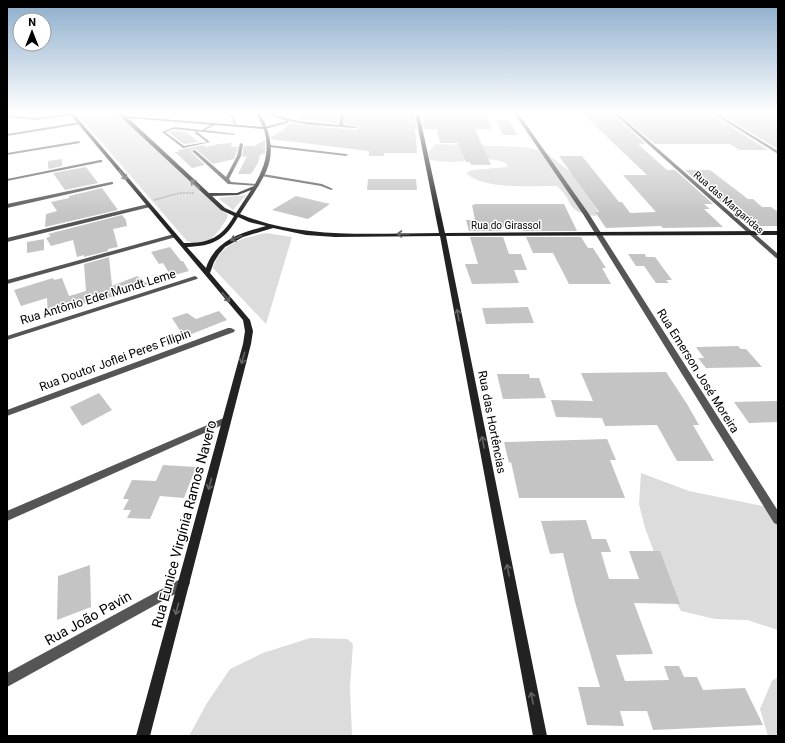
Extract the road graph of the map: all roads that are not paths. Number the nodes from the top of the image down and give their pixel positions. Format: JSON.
{"nodes":[{"id":1,"x":45,"y":148,"type":"edge"},
{"id":2,"x":100,"y":148,"type":"edge"},
{"id":3,"x":157,"y":148,"type":"edge"},
{"id":4,"x":241,"y":148,"type":"edge"},
{"id":5,"x":270,"y":148,"type":"edge"},
{"id":6,"x":286,"y":148,"type":"edge"},
{"id":7,"x":425,"y":148,"type":"edge"},
{"id":8,"x":540,"y":148,"type":"edge"},
{"id":9,"x":654,"y":148,"type":"edge"},
{"id":10,"x":769,"y":148,"type":"edge"},
{"id":11,"x":194,"y":151,"type":"dead end"},
{"id":12,"x":778,"y":153,"type":"edge"},
{"id":13,"x":7,"y":154,"type":"edge"},
{"id":14,"x":346,"y":154,"type":"dead end"},
{"id":15,"x":100,"y":161,"type":"dead end"},
{"id":16,"x":263,"y":175,"type":"junction"},
{"id":17,"x":7,"y":180,"type":"edge"},
{"id":18,"x":226,"y":180,"type":"junction"},
{"id":19,"x":111,"y":183,"type":"dead end"},
{"id":20,"x":257,"y":185,"type":"junction"},
{"id":21,"x":331,"y":188,"type":"dead end"},
{"id":22,"x":207,"y":195,"type":"junction"},
{"id":23,"x":147,"y":204,"type":"junction"},
{"id":24,"x":7,"y":206,"type":"edge"},
{"id":25,"x":237,"y":215,"type":"junction"},
{"id":26,"x":273,"y":226,"type":"junction"},
{"id":27,"x":442,"y":234,"type":"junction"},
{"id":28,"x":598,"y":234,"type":"junction"},
{"id":29,"x":751,"y":234,"type":"junction"},
{"id":30,"x":778,"y":234,"type":"edge"},
{"id":31,"x":174,"y":236,"type":"junction"},
{"id":32,"x":7,"y":240,"type":"edge"},
{"id":33,"x":182,"y":245,"type":"junction"},
{"id":34,"x":778,"y":257,"type":"edge"},
{"id":35,"x":206,"y":273,"type":"junction"},
{"id":36,"x":195,"y":278,"type":"dead end"},
{"id":37,"x":7,"y":282,"type":"edge"},
{"id":38,"x":232,"y":330,"type":"dead end"},
{"id":39,"x":7,"y":338,"type":"edge"},
{"id":40,"x":7,"y":413,"type":"edge"},
{"id":41,"x":226,"y":420,"type":"junction"},
{"id":42,"x":7,"y":516,"type":"edge"},
{"id":43,"x":778,"y":520,"type":"edge"},
{"id":44,"x":184,"y":583,"type":"junction"},
{"id":45,"x":7,"y":680,"type":"edge"},
{"id":46,"x":143,"y":736,"type":"edge"},
{"id":47,"x":540,"y":736,"type":"edge"}],
"edges":[{"from":1,"to":13,"type":"street"},
{"from":2,"to":23,"type":"main road","one_way":true},
{"from":22,"to":3,"type":"main road","name":"Rua do Girassol","one_way":true},
{"from":4,"to":18,"type":"street"},
{"from":5,"to":16,"type":"main road"},
{"from":6,"to":14,"type":"street"},
{"from":7,"to":27,"type":"main road","name":"Rua das Hortências"},
{"from":8,"to":28,"type":"street","name":"Rua Emerson José Moreira"},
{"from":9,"to":29,"type":"street","name":"Rua das Margaridas"},
{"from":10,"to":12,"type":"street"},
{"from":11,"to":18,"type":"street"},
{"from":15,"to":17,"type":"street"},
{"from":16,"to":20,"type":"main road"},
{"from":16,"to":21,"type":"street"},
{"from":18,"to":20,"type":"street"},
{"from":19,"to":24,"type":"street"},
{"from":20,"to":22,"type":"main road"},
{"from":20,"to":25,"type":"main road"},
{"from":22,"to":25,"type":"main road","name":"Rua do Girassol"},
{"from":23,"to":31,"type":"main road"},
{"from":23,"to":32,"type":"street"},
{"from":25,"to":26,"type":"main road","name":"Rua do Girassol"},
{"from":25,"to":33,"type":"main road"},
{"from":27,"to":26,"type":"main road","name":"Rua do Girassol","one_way":true},
{"from":26,"to":35,"type":"main road","one_way":true},
{"from":27,"to":28,"type":"main road","name":"Rua do Girassol"},
{"from":47,"to":27,"type":"main road","name":"Rua das Hortências","one_way":true},
{"from":28,"to":29,"type":"main road","name":"Rua do Girassol"},
{"from":28,"to":43,"type":"street","name":"Rua Emerson José Moreira"},
{"from":29,"to":30,"type":"main road","name":"Rua do Girassol"},
{"from":29,"to":34,"type":"street","name":"Rua das Margaridas"},
{"from":31,"to":33,"type":"main road"},
{"from":31,"to":37,"type":"street"},
{"from":33,"to":35,"type":"main road"},
{"from":35,"to":41,"type":"main road","name":"Rua Eunice Virgínia Ramos Navero","one_way":true},
{"from":36,"to":39,"type":"street","name":"Rua Antônio Eder Mundt Leme"},
{"from":38,"to":40,"type":"street","name":"Rua Doutor Joflei Peres Filipin"},
{"from":41,"to":42,"type":"street"},
{"from":41,"to":44,"type":"main road","name":"Rua Eunice Virgínia Ramos Navero","one_way":true},
{"from":44,"to":45,"type":"street","name":"Rua João Pavin"},
{"from":44,"to":46,"type":"main road","name":"Rua Eunice Virgínia Ramos Navero","one_way":true}]}
